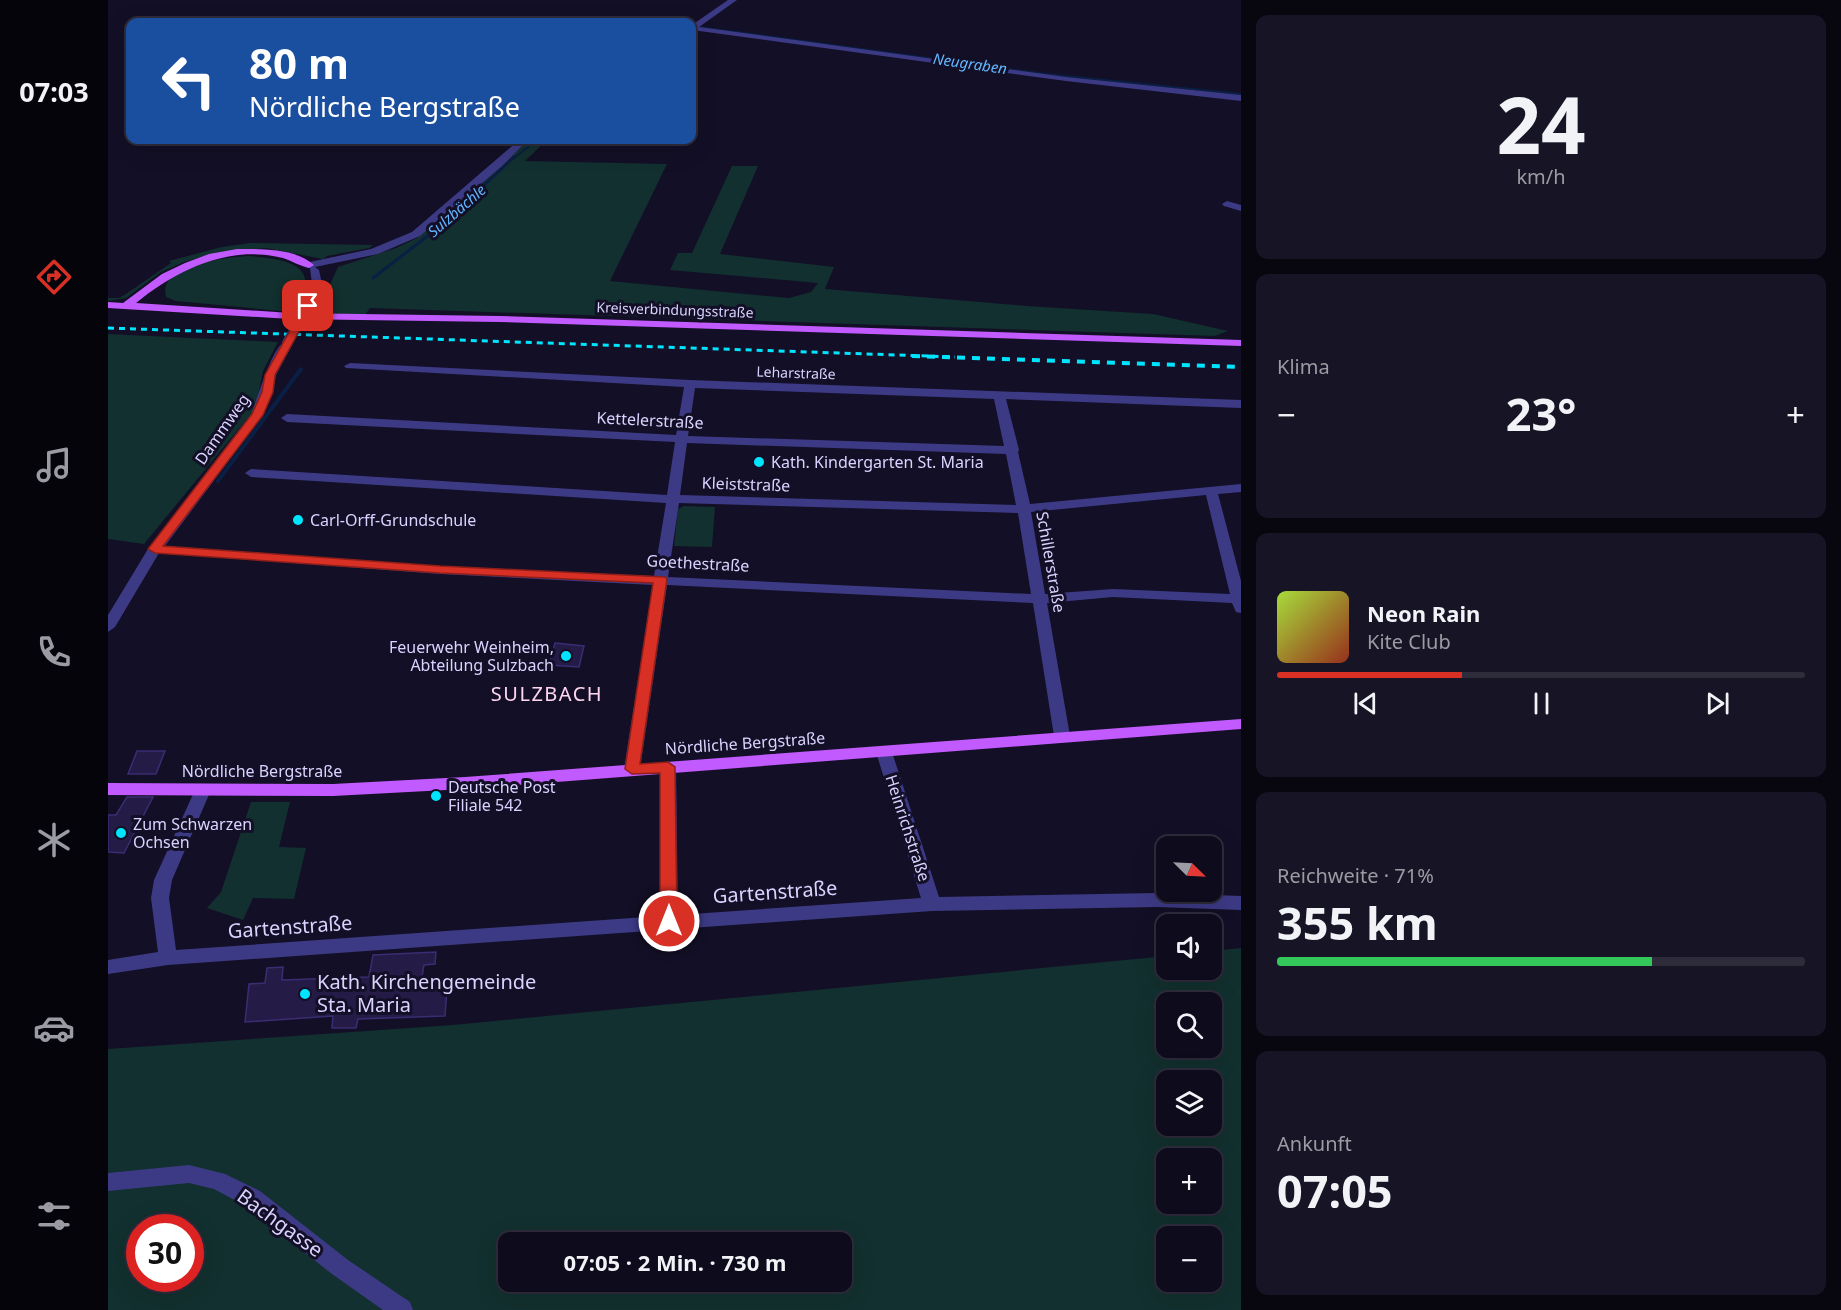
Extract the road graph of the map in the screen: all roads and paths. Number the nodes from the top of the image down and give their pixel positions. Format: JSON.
{"nodes":[{"id":1,"x":733,"y":0,"type":"edge"},
{"id":2,"x":696,"y":25,"type":"edge"},
{"id":3,"x":696,"y":29,"type":"edge"},
{"id":4,"x":1241,"y":98,"type":"edge"},
{"id":5,"x":520,"y":144,"type":"edge"},
{"id":6,"x":1227,"y":204,"type":"dead end"},
{"id":7,"x":1241,"y":208,"type":"edge"},
{"id":8,"x":312,"y":268,"type":"junction"},
{"id":9,"x":163,"y":278,"type":"junction"},
{"id":10,"x":155,"y":292,"type":"junction"},
{"id":11,"x":108,"y":305,"type":"edge"},
{"id":12,"x":132,"y":306,"type":"junction"},
{"id":13,"x":178,"y":308,"type":"junction"},
{"id":14,"x":1241,"y":343,"type":"edge"},
{"id":15,"x":350,"y":366,"type":"dead end"},
{"id":16,"x":690,"y":384,"type":"junction"},
{"id":17,"x":999,"y":394,"type":"junction"},
{"id":18,"x":1241,"y":404,"type":"edge"},
{"id":19,"x":287,"y":418,"type":"dead end"},
{"id":20,"x":681,"y":439,"type":"junction"},
{"id":21,"x":1013,"y":450,"type":"junction"},
{"id":22,"x":250,"y":473,"type":"dead end"},
{"id":23,"x":1241,"y":488,"type":"edge"},
{"id":24,"x":1211,"y":490,"type":"junction"},
{"id":25,"x":672,"y":499,"type":"junction"},
{"id":26,"x":1024,"y":509,"type":"junction"},
{"id":27,"x":155,"y":549,"type":"junction"},
{"id":28,"x":660,"y":579,"type":"junction"},
{"id":29,"x":1040,"y":599,"type":"junction"},
{"id":30,"x":1240,"y":604,"type":"edge"},
{"id":31,"x":108,"y":627,"type":"edge"},
{"id":32,"x":1241,"y":724,"type":"edge"},
{"id":33,"x":1062,"y":736,"type":"junction"},
{"id":34,"x":884,"y":752,"type":"junction"},
{"id":35,"x":668,"y":767,"type":"junction"},
{"id":36,"x":632,"y":769,"type":"junction"},
{"id":37,"x":108,"y":789,"type":"edge"},
{"id":38,"x":203,"y":790,"type":"junction"},
{"id":39,"x":1241,"y":903,"type":"edge"},
{"id":40,"x":932,"y":904,"type":"junction"},
{"id":41,"x":669,"y":921,"type":"junction"},
{"id":42,"x":168,"y":958,"type":"junction"},
{"id":43,"x":108,"y":967,"type":"edge"},
{"id":44,"x":108,"y":1182,"type":"edge"},
{"id":45,"x":402,"y":1310,"type":"edge"}],
"edges":[{"from":1,"to":2,"type":"street"},
{"from":3,"to":4,"type":"street"},
{"from":5,"to":8,"type":"street"},
{"from":6,"to":7,"type":"street"},
{"from":8,"to":9,"type":"main road"},
{"from":8,"to":27,"type":"street","name":"Dammweg","bridge":true},
{"from":9,"to":10,"type":"main road"},
{"from":9,"to":12,"type":"main road"},
{"from":10,"to":12,"type":"main road"},
{"from":10,"to":13,"type":"main road"},
{"from":11,"to":12,"type":"main road","name":"Kreisverbindungsstraße"},
{"from":12,"to":13,"type":"main road","name":"Kreisverbindungsstraße"},
{"from":13,"to":14,"type":"main road","name":"Kreisverbindungsstraße"},
{"from":15,"to":16,"type":"street","name":"Leharstraße"},
{"from":16,"to":17,"type":"street","name":"Leharstraße"},
{"from":16,"to":20,"type":"street"},
{"from":17,"to":18,"type":"street","name":"Leharstraße"},
{"from":17,"to":21,"type":"street","name":"Schillerstraße"},
{"from":19,"to":20,"type":"street","name":"Kettelerstraße"},
{"from":20,"to":21,"type":"street","name":"Kettelerstraße"},
{"from":20,"to":25,"type":"street"},
{"from":21,"to":26,"type":"street","name":"Schillerstraße"},
{"from":22,"to":25,"type":"street","name":"Kleiststraße"},
{"from":23,"to":24,"type":"street","name":"Kleiststraße"},
{"from":24,"to":26,"type":"street","name":"Kleiststraße"},
{"from":24,"to":30,"type":"street"},
{"from":25,"to":26,"type":"street","name":"Kleiststraße"},
{"from":25,"to":28,"type":"street"},
{"from":26,"to":29,"type":"street","name":"Schillerstraße"},
{"from":27,"to":28,"type":"street","name":"Goethestraße"},
{"from":27,"to":31,"type":"street","name":"Dammweg"},
{"from":28,"to":29,"type":"street","name":"Goethestraße"},
{"from":28,"to":36,"type":"street"},
{"from":29,"to":30,"type":"street","name":"Goethestraße"},
{"from":29,"to":33,"type":"street","name":"Schillerstraße"},
{"from":32,"to":33,"type":"main road","name":"Nördliche Bergstraße"},
{"from":33,"to":34,"type":"main road","name":"Nördliche Bergstraße"},
{"from":34,"to":35,"type":"main road","name":"Nördliche Bergstraße"},
{"from":34,"to":40,"type":"street","name":"Heinrichstraße"},
{"from":35,"to":36,"type":"main road","name":"Nördliche Bergstraße"},
{"from":35,"to":41,"type":"street"},
{"from":36,"to":38,"type":"main road","name":"Nördliche Bergstraße"},
{"from":37,"to":38,"type":"main road","name":"Nördliche Bergstraße"},
{"from":38,"to":42,"type":"street"},
{"from":39,"to":40,"type":"street","name":"Gartenstraße"},
{"from":40,"to":41,"type":"street","name":"Gartenstraße"},
{"from":41,"to":42,"type":"street","name":"Gartenstraße"},
{"from":42,"to":43,"type":"street","name":"Gartenstraße"},
{"from":44,"to":45,"type":"street","name":"Bachgasse"}]}
